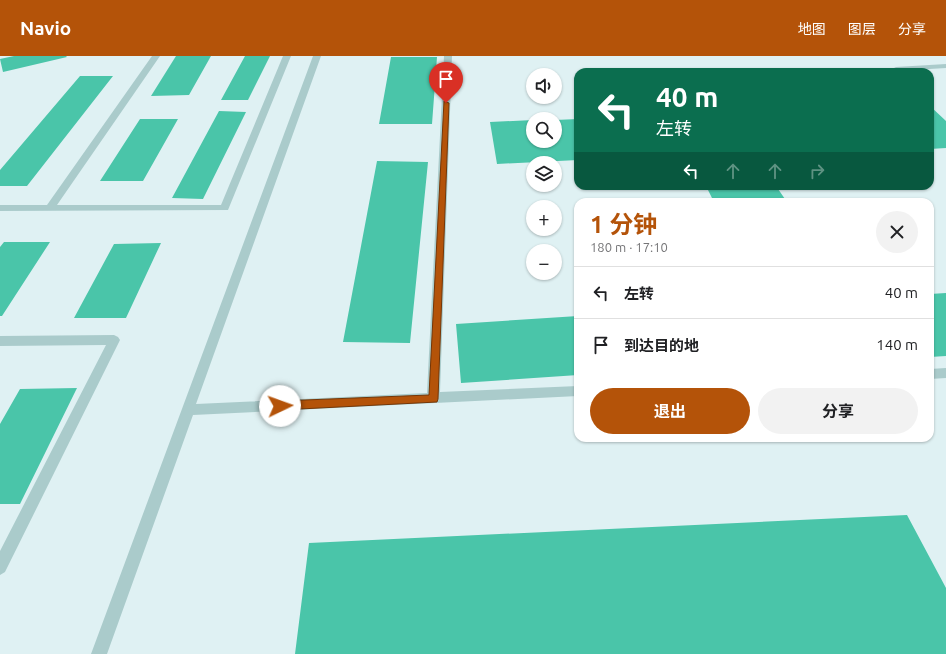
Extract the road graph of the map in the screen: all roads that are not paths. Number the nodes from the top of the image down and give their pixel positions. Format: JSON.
{"nodes":[{"id":1,"x":156,"y":56,"type":"edge"},
{"id":2,"x":287,"y":56,"type":"edge"},
{"id":3,"x":317,"y":56,"type":"edge"},
{"id":4,"x":448,"y":56,"type":"edge"},
{"id":5,"x":946,"y":66,"type":"edge"},
{"id":6,"x":913,"y":68,"type":"edge"},
{"id":7,"x":0,"y":208,"type":"edge"},
{"id":8,"x":50,"y":208,"type":"junction"},
{"id":9,"x":0,"y":341,"type":"edge"},
{"id":10,"x":946,"y":373,"type":"edge"},
{"id":11,"x":934,"y":374,"type":"edge"},
{"id":12,"x":574,"y":391,"type":"edge"},
{"id":13,"x":434,"y":399,"type":"junction"},
{"id":14,"x":188,"y":410,"type":"junction"},
{"id":15,"x":0,"y":567,"type":"edge"},
{"id":16,"x":99,"y":654,"type":"edge"}],
"edges":[{"from":1,"to":8,"type":"street"},
{"from":2,"to":8,"type":"street"},
{"from":3,"to":14,"type":"street"},
{"from":4,"to":13,"type":"street"},
{"from":5,"to":6,"type":"street"},
{"from":7,"to":8,"type":"street"},
{"from":9,"to":15,"type":"street"},
{"from":10,"to":11,"type":"street"},
{"from":12,"to":13,"type":"street"},
{"from":13,"to":14,"type":"street"},
{"from":14,"to":16,"type":"street"}]}
